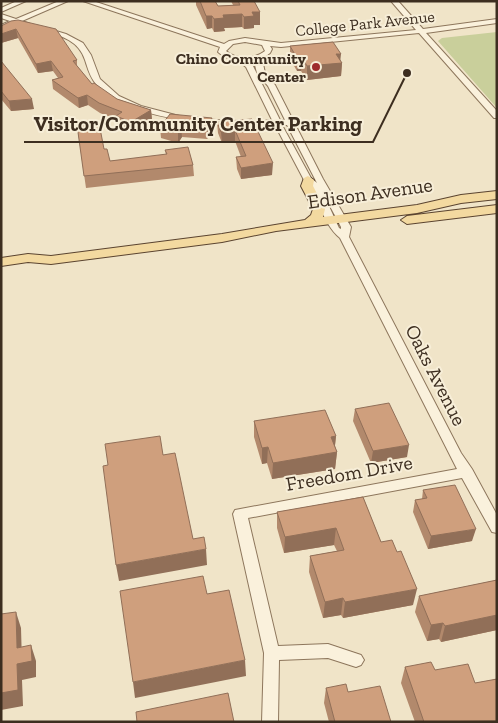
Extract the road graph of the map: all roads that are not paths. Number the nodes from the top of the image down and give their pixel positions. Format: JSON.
{"nodes":[{"id":1,"x":2,"y":1,"type":"edge"},
{"id":2,"x":23,"y":1,"type":"edge"},
{"id":3,"x":65,"y":1,"type":"edge"},
{"id":4,"x":86,"y":1,"type":"edge"},
{"id":5,"x":99,"y":1,"type":"edge"},
{"id":6,"x":394,"y":1,"type":"edge"},
{"id":7,"x":13,"y":5,"type":"junction"},
{"id":8,"x":1,"y":10,"type":"edge"},
{"id":9,"x":1,"y":16,"type":"edge"},
{"id":10,"x":16,"y":21,"type":"junction"},
{"id":11,"x":497,"y":21,"type":"edge"},
{"id":12,"x":33,"y":26,"type":"edge"},
{"id":13,"x":497,"y":26,"type":"edge"},
{"id":14,"x":1,"y":27,"type":"edge"},
{"id":15,"x":41,"y":28,"type":"edge"},
{"id":16,"x":424,"y":33,"type":"junction"},
{"id":17,"x":231,"y":42,"type":"junction"},
{"id":18,"x":264,"y":44,"type":"junction"},
{"id":19,"x":223,"y":46,"type":"junction"},
{"id":20,"x":268,"y":52,"type":"junction"},
{"id":21,"x":259,"y":58,"type":"junction"},
{"id":22,"x":242,"y":60,"type":"junction"},
{"id":23,"x":497,"y":116,"type":"edge"},
{"id":24,"x":290,"y":122,"type":"junction"},
{"id":25,"x":277,"y":123,"type":"junction"},
{"id":26,"x":308,"y":180,"type":"junction"},
{"id":27,"x":497,"y":195,"type":"edge"},
{"id":28,"x":497,"y":209,"type":"edge"},
{"id":29,"x":308,"y":223,"type":"junction"},
{"id":30,"x":339,"y":226,"type":"junction"},
{"id":31,"x":249,"y":234,"type":"junction"},
{"id":32,"x":51,"y":260,"type":"junction"},
{"id":33,"x":1,"y":262,"type":"edge"},
{"id":34,"x":1,"y":271,"type":"edge"},
{"id":35,"x":466,"y":472,"type":"junction"},
{"id":36,"x":497,"y":528,"type":"edge"},
{"id":37,"x":272,"y":653,"type":"junction"},
{"id":38,"x":356,"y":660,"type":"dead end"},
{"id":39,"x":270,"y":722,"type":"edge"}],
"edges":[{"from":1,"to":7,"type":"street"},
{"from":2,"to":7,"type":"street"},
{"from":3,"to":10,"type":"street"},
{"from":4,"to":19,"type":"street"},
{"from":5,"to":17,"type":"street"},
{"from":6,"to":16,"type":"street"},
{"from":7,"to":8,"type":"street"},
{"from":9,"to":10,"type":"street"},
{"from":10,"to":12,"type":"street"},
{"from":10,"to":14,"type":"street"},
{"from":11,"to":16,"type":"street","name":"College Park Avenue"},
{"from":13,"to":16,"type":"street","name":"College Park Avenue"},
{"from":15,"to":25,"type":"street"},
{"from":16,"to":18,"type":"street","name":"College Park Avenue"},
{"from":16,"to":20,"type":"street","name":"College Park Avenue"},
{"from":16,"to":23,"type":"street"},
{"from":17,"to":18,"type":"street","name":"College Park Avenue"},
{"from":17,"to":19,"type":"street"},
{"from":18,"to":20,"type":"street"},
{"from":19,"to":22,"type":"street"},
{"from":20,"to":21,"type":"street"},
{"from":21,"to":22,"type":"street"},
{"from":21,"to":24,"type":"street","name":"Oaks Avenue"},
{"from":22,"to":25,"type":"street","name":"Oaks Avenue"},
{"from":24,"to":25,"type":"street"},
{"from":24,"to":30,"type":"street","name":"Oaks Avenue"},
{"from":25,"to":26,"type":"street","name":"Oaks Avenue"},
{"from":26,"to":29,"type":"main road"},
{"from":26,"to":30,"type":"street","name":"Oaks Avenue"},
{"from":27,"to":30,"type":"main road","name":"Edison Avenue"},
{"from":28,"to":30,"type":"main road","name":"Edison Avenue"},
{"from":29,"to":30,"type":"main road","name":"Edison Avenue"},
{"from":29,"to":31,"type":"main road","name":"Edison Avenue"},
{"from":30,"to":31,"type":"main road","name":"Edison Avenue"},
{"from":30,"to":35,"type":"street","name":"Oaks Avenue"},
{"from":31,"to":32,"type":"main road","name":"Edison Avenue"},
{"from":32,"to":33,"type":"main road","name":"Edison Avenue"},
{"from":32,"to":34,"type":"main road","name":"Edison Avenue"},
{"from":35,"to":36,"type":"street","name":"Oaks Avenue"},
{"from":35,"to":37,"type":"street","name":"Freedom Drive"},
{"from":37,"to":38,"type":"street"},
{"from":37,"to":39,"type":"street"}]}
